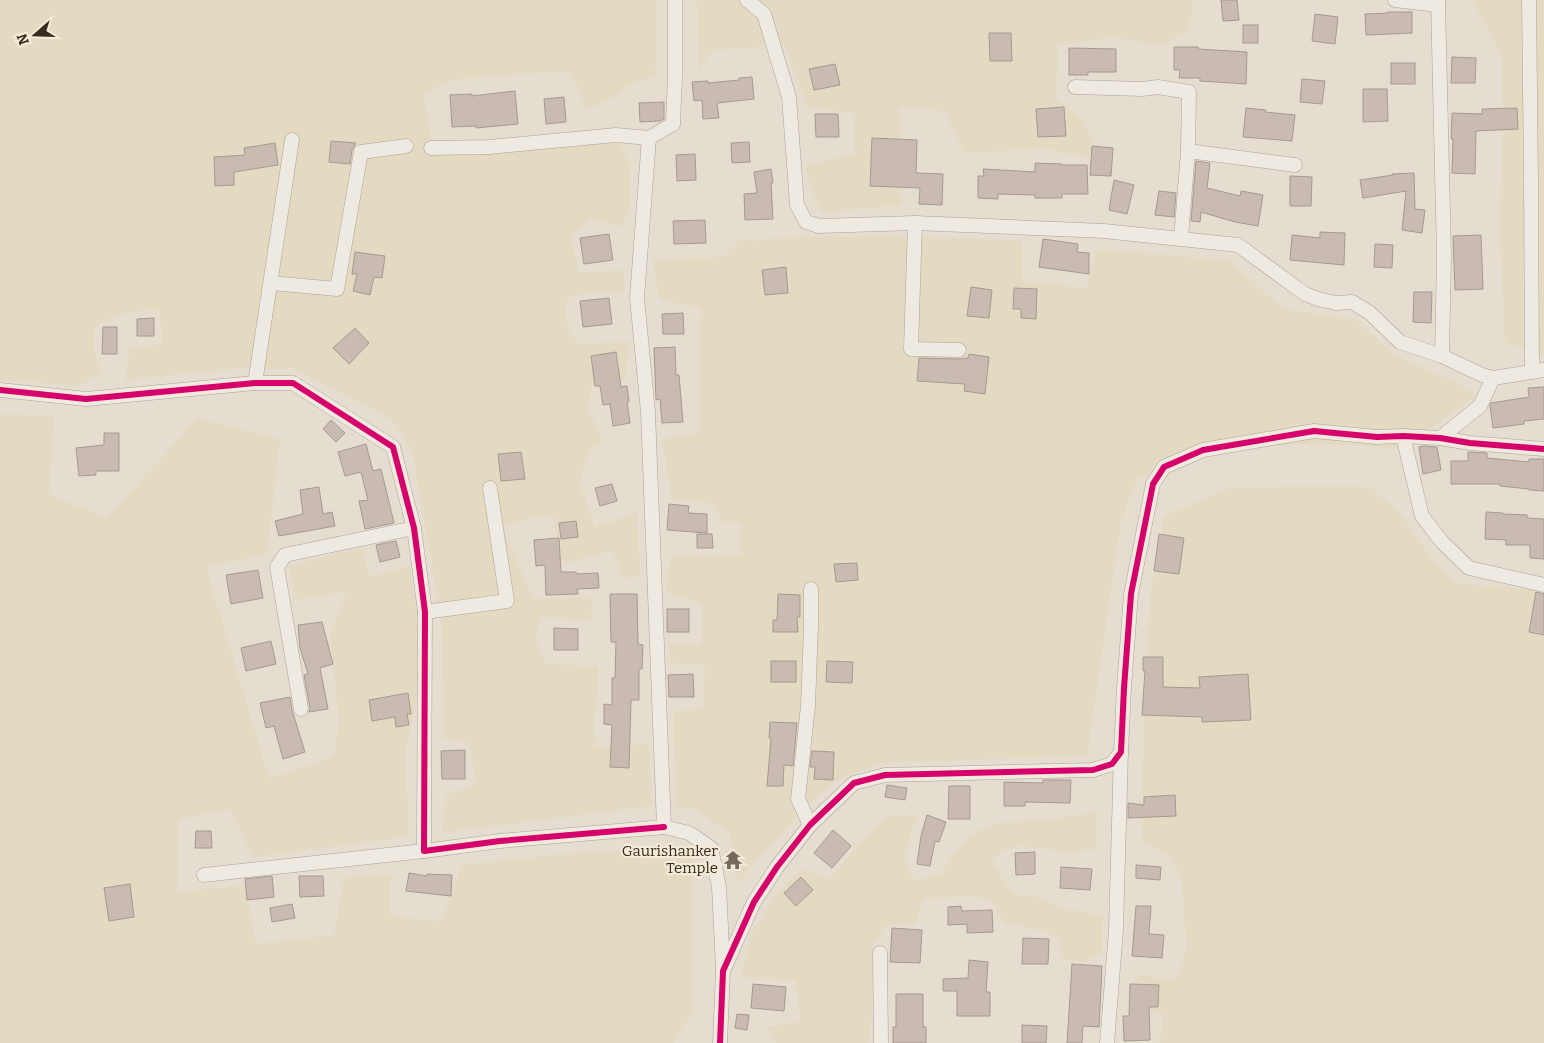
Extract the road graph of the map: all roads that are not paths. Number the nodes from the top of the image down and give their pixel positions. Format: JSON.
{"nodes":[{"id":1,"x":676,"y":0,"type":"edge"},
{"id":2,"x":747,"y":0,"type":"edge"},
{"id":3,"x":1395,"y":0,"type":"edge"},
{"id":4,"x":1528,"y":0,"type":"edge"},
{"id":5,"x":1438,"y":2,"type":"edge"},
{"id":6,"x":1075,"y":87,"type":"dead end"},
{"id":7,"x":649,"y":138,"type":"junction"},
{"id":8,"x":292,"y":140,"type":"dead end"},
{"id":9,"x":406,"y":146,"type":"dead end"},
{"id":10,"x":431,"y":148,"type":"dead end"},
{"id":11,"x":1188,"y":151,"type":"junction"},
{"id":12,"x":1295,"y":165,"type":"dead end"},
{"id":13,"x":915,"y":223,"type":"junction"},
{"id":14,"x":1180,"y":238,"type":"junction"},
{"id":15,"x":271,"y":283,"type":"junction"},
{"id":16,"x":959,"y":350,"type":"dead end"},
{"id":17,"x":1442,"y":356,"type":"junction"},
{"id":18,"x":1538,"y":371,"type":"edge"},
{"id":19,"x":1493,"y":378,"type":"junction"},
{"id":20,"x":255,"y":382,"type":"junction"},
{"id":21,"x":0,"y":390,"type":"edge"},
{"id":22,"x":1403,"y":436,"type":"junction"},
{"id":23,"x":1440,"y":438,"type":"junction"},
{"id":24,"x":1544,"y":449,"type":"edge"},
{"id":25,"x":490,"y":488,"type":"dead end"},
{"id":26,"x":414,"y":528,"type":"junction"},
{"id":27,"x":1544,"y":585,"type":"edge"},
{"id":28,"x":811,"y":589,"type":"dead end"},
{"id":29,"x":425,"y":612,"type":"junction"},
{"id":30,"x":301,"y":709,"type":"dead end"},
{"id":31,"x":1121,"y":752,"type":"junction"},
{"id":32,"x":810,"y":825,"type":"junction"},
{"id":33,"x":664,"y":827,"type":"junction"},
{"id":34,"x":424,"y":851,"type":"junction"},
{"id":35,"x":204,"y":874,"type":"dead end"},
{"id":36,"x":880,"y":953,"type":"dead end"},
{"id":37,"x":723,"y":971,"type":"junction"},
{"id":38,"x":720,"y":1043,"type":"edge"},
{"id":39,"x":881,"y":1043,"type":"edge"},
{"id":40,"x":1107,"y":1043,"type":"edge"}],
"edges":[{"from":1,"to":7,"type":"street"},
{"from":2,"to":13,"type":"street"},
{"from":3,"to":5,"type":"street"},
{"from":4,"to":18,"type":"street"},
{"from":5,"to":17,"type":"street"},
{"from":6,"to":11,"type":"street"},
{"from":7,"to":10,"type":"street"},
{"from":7,"to":33,"type":"street"},
{"from":8,"to":15,"type":"street"},
{"from":9,"to":15,"type":"street"},
{"from":11,"to":12,"type":"street"},
{"from":11,"to":14,"type":"street"},
{"from":13,"to":14,"type":"street"},
{"from":13,"to":16,"type":"street"},
{"from":14,"to":17,"type":"street"},
{"from":15,"to":20,"type":"street"},
{"from":17,"to":19,"type":"street"},
{"from":18,"to":19,"type":"street"},
{"from":19,"to":23,"type":"street"},
{"from":20,"to":21,"type":"street"},
{"from":20,"to":26,"type":"street"},
{"from":22,"to":23,"type":"street"},
{"from":22,"to":27,"type":"street"},
{"from":22,"to":31,"type":"street"},
{"from":23,"to":24,"type":"street"},
{"from":25,"to":29,"type":"street"},
{"from":26,"to":29,"type":"street"},
{"from":26,"to":30,"type":"street"},
{"from":28,"to":32,"type":"street"},
{"from":29,"to":34,"type":"street"},
{"from":31,"to":32,"type":"street"},
{"from":31,"to":40,"type":"street"},
{"from":32,"to":37,"type":"street"},
{"from":33,"to":34,"type":"street"},
{"from":33,"to":37,"type":"street"},
{"from":34,"to":35,"type":"street"},
{"from":36,"to":39,"type":"street"},
{"from":37,"to":38,"type":"street"}]}
